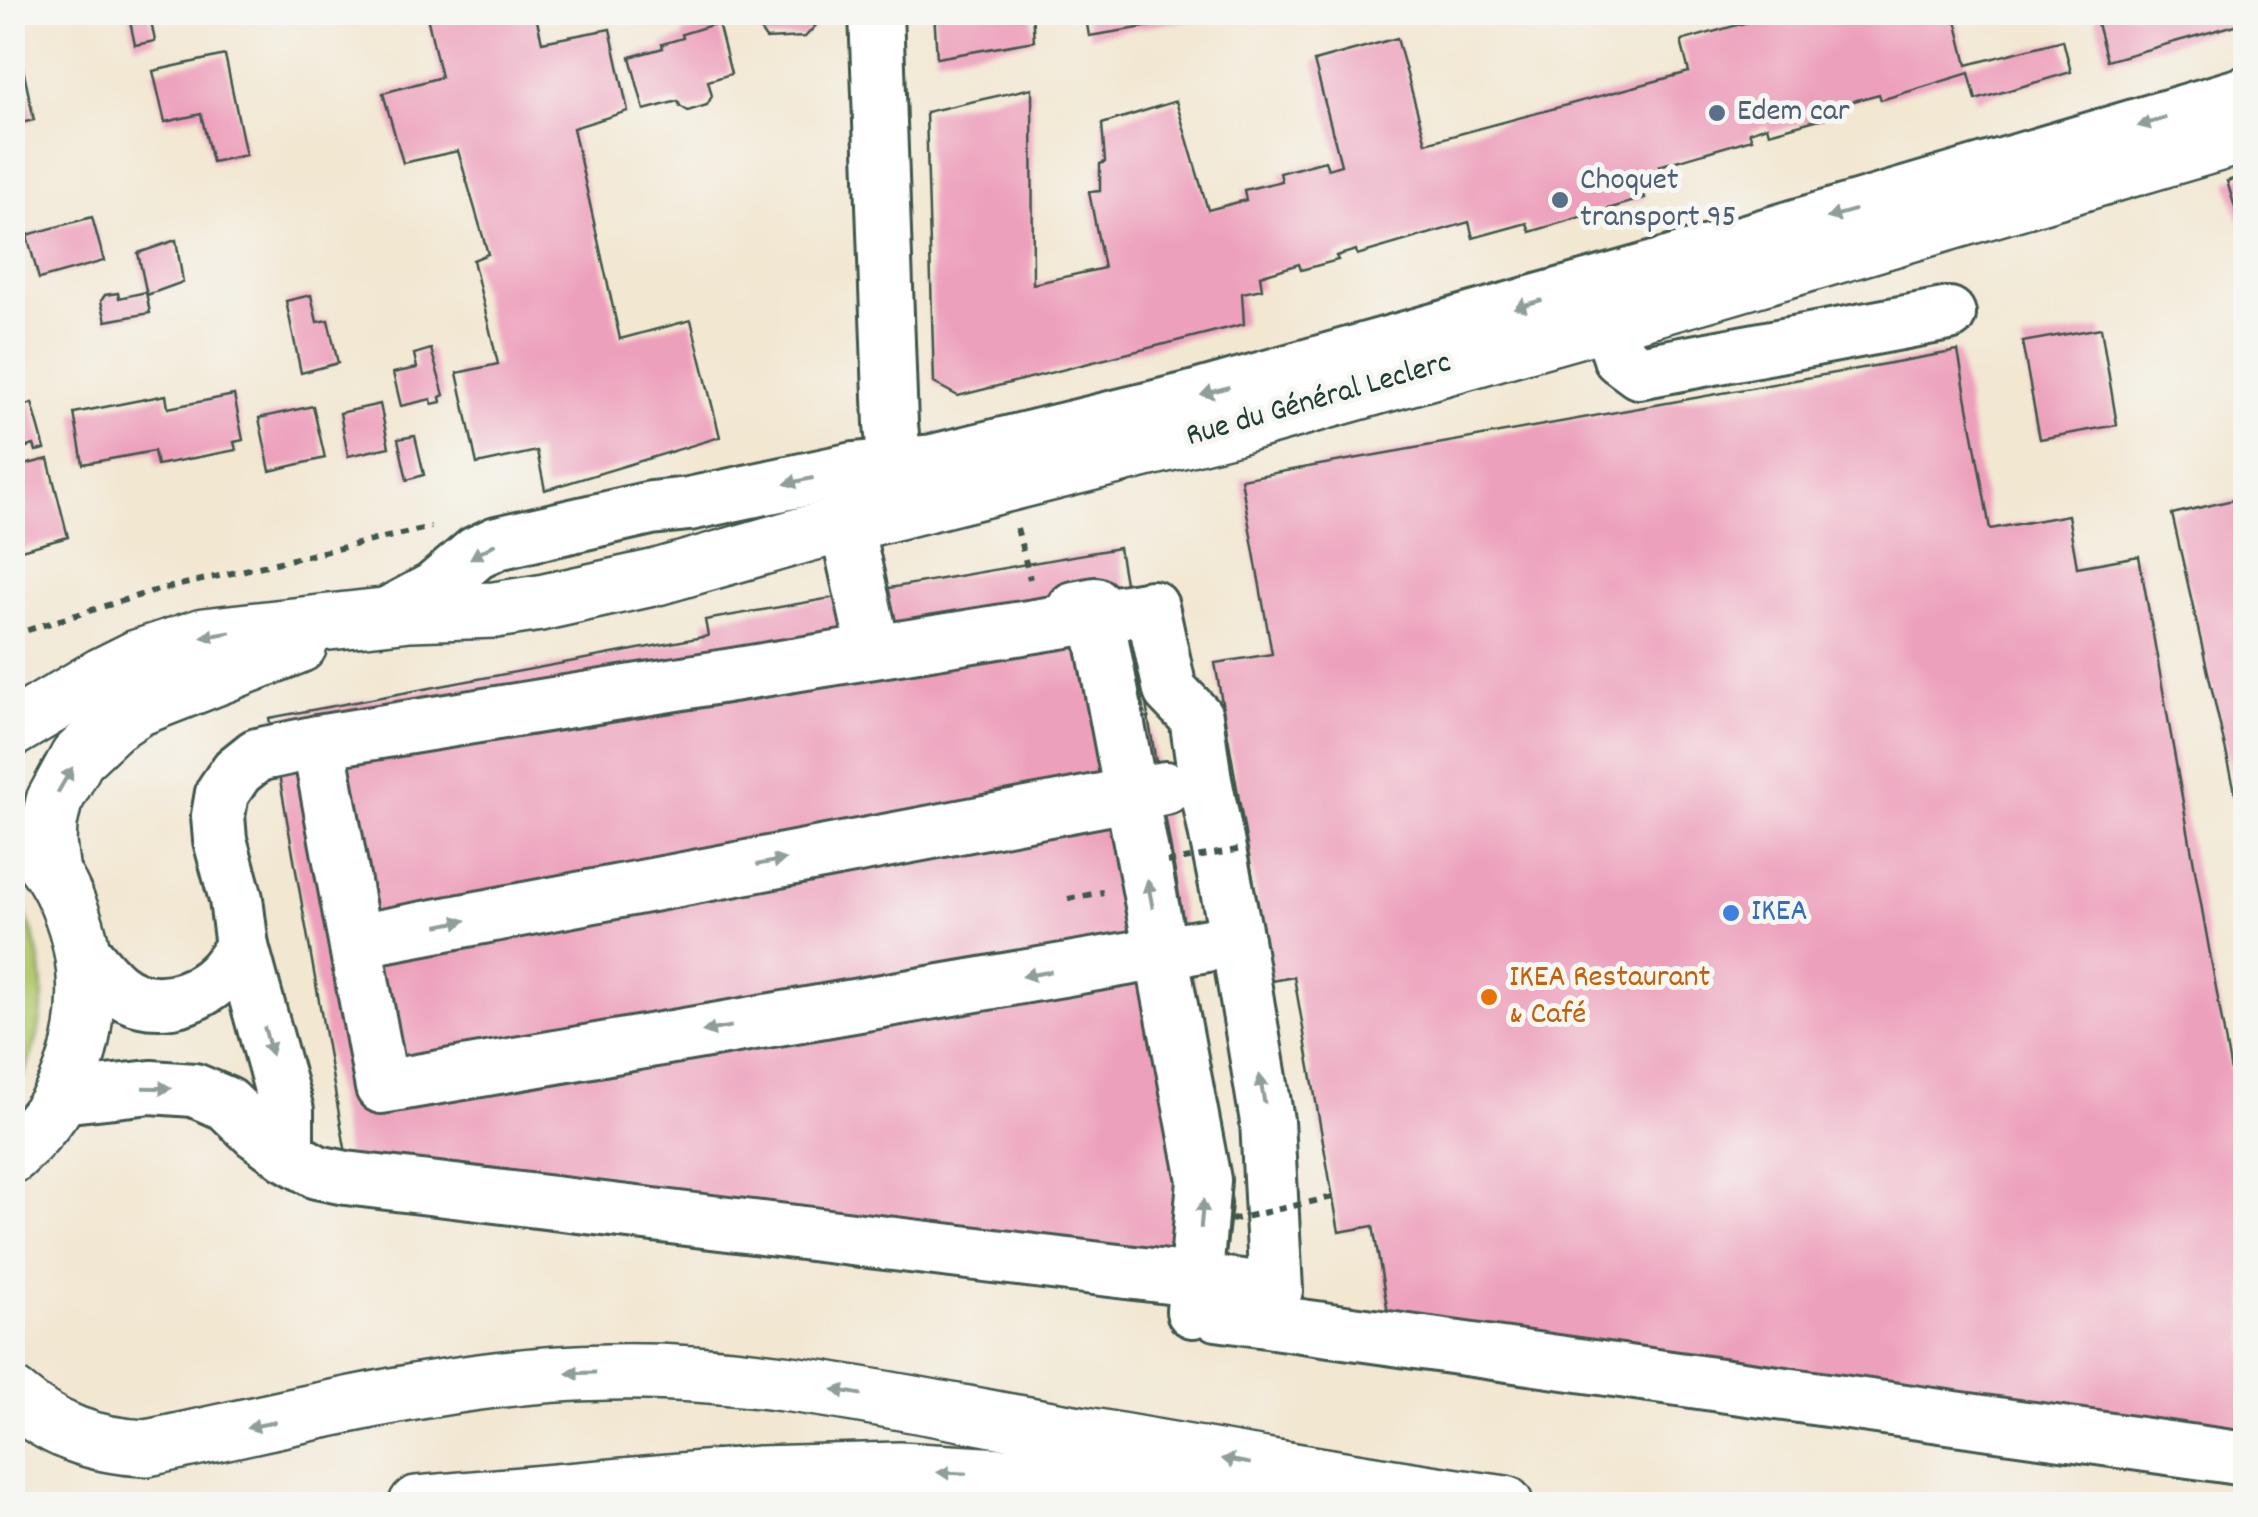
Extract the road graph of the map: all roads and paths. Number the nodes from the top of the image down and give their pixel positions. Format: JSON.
{"nodes":[{"id":1,"x":876,"y":12,"type":"edge"},
{"id":2,"x":2246,"y":93,"type":"edge"},
{"id":3,"x":2246,"y":134,"type":"edge"},
{"id":4,"x":1950,"y":314,"type":"dead end"},
{"id":5,"x":1609,"y":321,"type":"junction"},
{"id":6,"x":900,"y":488,"type":"junction"},
{"id":7,"x":1016,"y":524,"type":"dead end"},
{"id":8,"x":846,"y":525,"type":"junction"},
{"id":9,"x":1028,"y":567,"type":"dead end"},
{"id":10,"x":382,"y":617,"type":"junction"},
{"id":11,"x":874,"y":652,"type":"junction"},
{"id":12,"x":12,"y":729,"type":"edge"},
{"id":13,"x":318,"y":742,"type":"junction"},
{"id":14,"x":1205,"y":780,"type":"junction"},
{"id":15,"x":12,"y":829,"type":"edge"},
{"id":16,"x":1248,"y":848,"type":"dead end"},
{"id":17,"x":1167,"y":862,"type":"dead end"},
{"id":18,"x":52,"y":874,"type":"junction"},
{"id":19,"x":239,"y":923,"type":"junction"},
{"id":20,"x":1237,"y":940,"type":"junction"},
{"id":21,"x":356,"y":941,"type":"junction"},
{"id":22,"x":83,"y":952,"type":"junction"},
{"id":23,"x":60,"y":1097,"type":"junction"},
{"id":24,"x":12,"y":1156,"type":"edge"},
{"id":25,"x":302,"y":1163,"type":"junction"},
{"id":26,"x":1333,"y":1197,"type":"dead end"},
{"id":27,"x":1231,"y":1220,"type":"dead end"},
{"id":28,"x":1194,"y":1311,"type":"junction"},
{"id":29,"x":12,"y":1396,"type":"edge"},
{"id":30,"x":2246,"y":1460,"type":"edge"},
{"id":31,"x":416,"y":1504,"type":"edge"},
{"id":32,"x":1294,"y":1504,"type":"edge"},
{"id":33,"x":1505,"y":1504,"type":"edge"}],
"edges":[{"from":1,"to":6,"type":"street"},
{"from":2,"to":6,"type":"street","one_way":true},
{"from":3,"to":5,"type":"main road","name":"Rue du Général Leclerc"},
{"from":4,"to":5,"type":"street"},
{"from":5,"to":6,"type":"main road","name":"Rue du Général Leclerc"},
{"from":6,"to":8,"type":"main road","name":"Rue du Général Leclerc"},
{"from":6,"to":10,"type":"street","one_way":true},
{"from":7,"to":9,"type":"path"},
{"from":8,"to":10,"type":"main road","name":"Rue du Général Leclerc"},
{"from":8,"to":11,"type":"street"},
{"from":10,"to":12,"type":"main road","name":"Rue du Général Leclerc","one_way":true},
{"from":18,"to":10,"type":"main road","name":"Rue du Général Leclerc","one_way":true},
{"from":11,"to":13,"type":"street"},
{"from":11,"to":14,"type":"street"},
{"from":13,"to":19,"type":"street"},
{"from":13,"to":21,"type":"street"},
{"from":14,"to":20,"type":"street"},
{"from":21,"to":14,"type":"street","one_way":true},
{"from":15,"to":18,"type":"main road"},
{"from":16,"to":17,"type":"path","bridge":true},
{"from":18,"to":22,"type":"main road"},
{"from":19,"to":22,"type":"street"},
{"from":19,"to":25,"type":"street","one_way":true},
{"from":28,"to":19,"type":"street","one_way":true},
{"from":20,"to":21,"type":"street","one_way":true},
{"from":25,"to":20,"type":"street","one_way":true},
{"from":22,"to":23,"type":"main road"},
{"from":23,"to":24,"type":"main road"},
{"from":23,"to":25,"type":"street","one_way":true},
{"from":25,"to":28,"type":"street"},
{"from":26,"to":27,"type":"path","bridge":true},
{"from":28,"to":30,"type":"street"},
{"from":33,"to":29,"type":"main road","one_way":true},
{"from":32,"to":31,"type":"main road","one_way":true}]}
